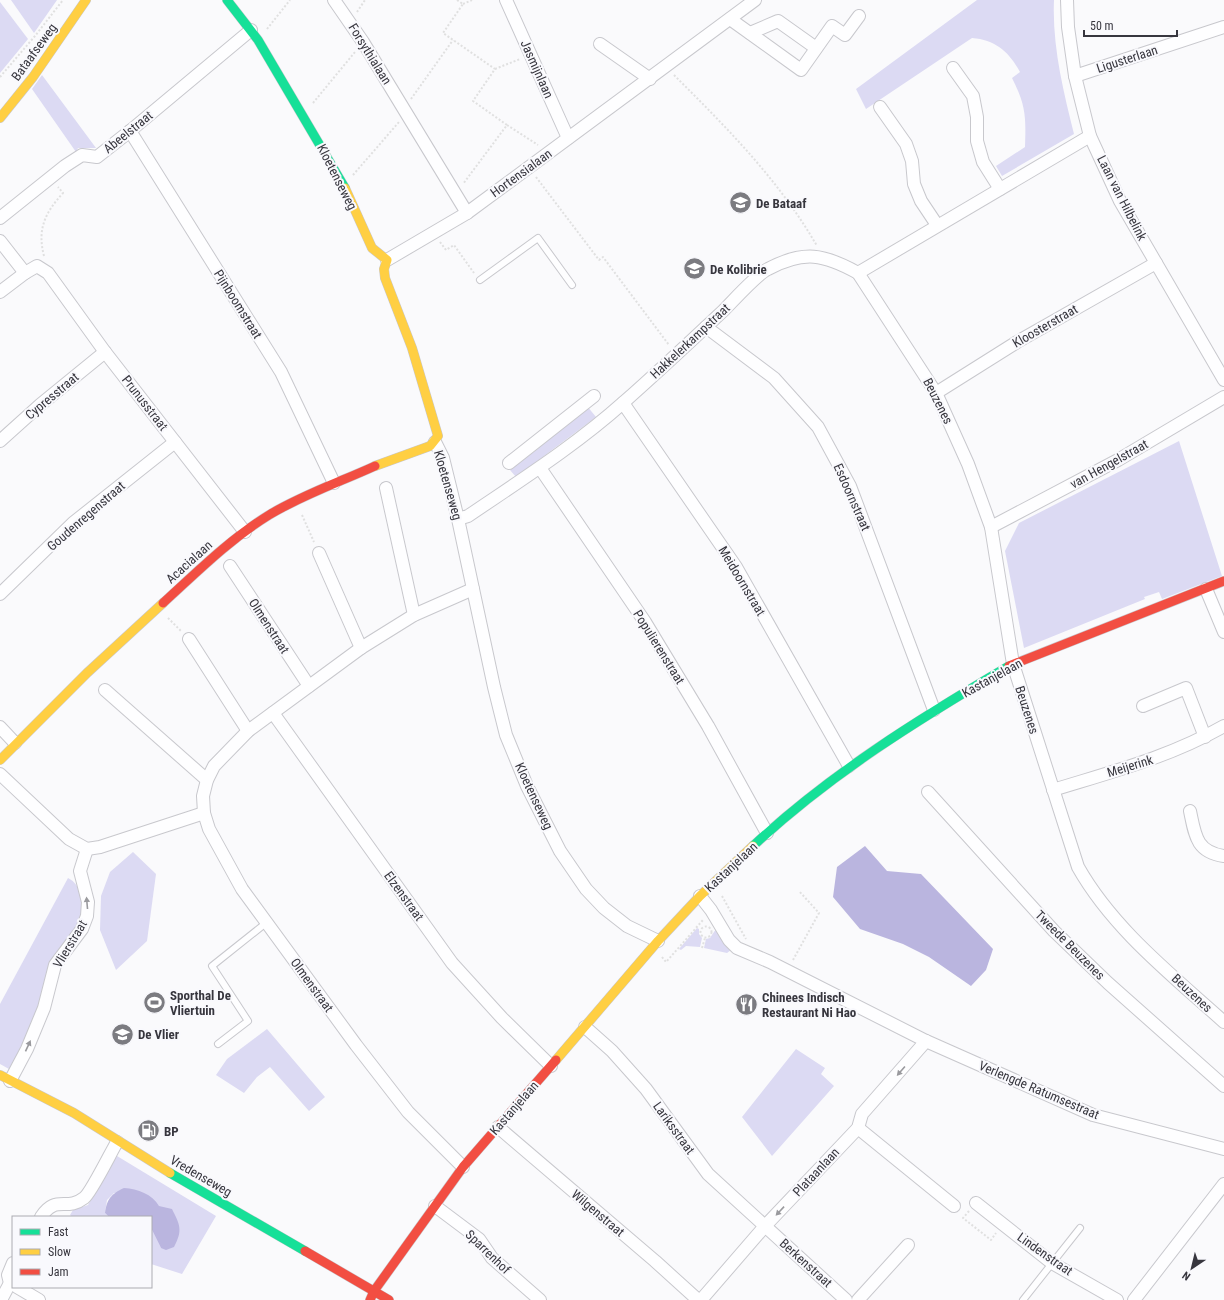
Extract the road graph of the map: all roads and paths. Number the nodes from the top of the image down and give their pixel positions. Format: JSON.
{"nodes":[{"id":1,"x":63,"y":0,"type":"edge"},
{"id":2,"x":86,"y":0,"type":"edge"},
{"id":3,"x":227,"y":0,"type":"edge"},
{"id":4,"x":290,"y":0,"type":"edge"},
{"id":5,"x":334,"y":0,"type":"edge"},
{"id":6,"x":457,"y":0,"type":"edge"},
{"id":7,"x":472,"y":0,"type":"edge"},
{"id":8,"x":506,"y":0,"type":"edge"},
{"id":9,"x":755,"y":0,"type":"edge"},
{"id":10,"x":1067,"y":0,"type":"edge"},
{"id":11,"x":463,"y":4,"type":"junction"},
{"id":12,"x":859,"y":16,"type":"dead end"},
{"id":13,"x":730,"y":19,"type":"junction"},
{"id":14,"x":1224,"y":27,"type":"edge"},
{"id":15,"x":251,"y":30,"type":"junction"},
{"id":16,"x":750,"y":34,"type":"junction"},
{"id":17,"x":258,"y":40,"type":"junction"},
{"id":18,"x":453,"y":40,"type":"junction"},
{"id":19,"x":363,"y":42,"type":"junction"},
{"id":20,"x":600,"y":44,"type":"dead end"},
{"id":21,"x":816,"y":48,"type":"junction"},
{"id":22,"x":531,"y":55,"type":"junction"},
{"id":23,"x":666,"y":67,"type":"junction"},
{"id":24,"x":953,"y":68,"type":"dead end"},
{"id":25,"x":495,"y":70,"type":"junction"},
{"id":26,"x":1075,"y":76,"type":"junction"},
{"id":27,"x":0,"y":77,"type":"edge"},
{"id":28,"x":650,"y":79,"type":"junction"},
{"id":29,"x":880,"y":107,"type":"dead end"},
{"id":30,"x":404,"y":108,"type":"junction"},
{"id":31,"x":303,"y":114,"type":"junction"},
{"id":32,"x":0,"y":118,"type":"edge"},
{"id":33,"x":412,"y":121,"type":"junction"},
{"id":34,"x":507,"y":125,"type":"junction"},
{"id":35,"x":130,"y":131,"type":"junction"},
{"id":36,"x":1090,"y":136,"type":"junction"},
{"id":37,"x":568,"y":138,"type":"junction"},
{"id":38,"x":549,"y":153,"type":"junction"},
{"id":39,"x":529,"y":168,"type":"junction"},
{"id":40,"x":50,"y":178,"type":"junction"},
{"id":41,"x":344,"y":186,"type":"junction"},
{"id":42,"x":1000,"y":189,"type":"junction"},
{"id":43,"x":455,"y":194,"type":"junction"},
{"id":44,"x":467,"y":213,"type":"junction"},
{"id":45,"x":0,"y":218,"type":"edge"},
{"id":46,"x":937,"y":225,"type":"junction"},
{"id":47,"x":433,"y":233,"type":"junction"},
{"id":48,"x":0,"y":240,"type":"edge"},
{"id":49,"x":823,"y":258,"type":"junction"},
{"id":50,"x":387,"y":260,"type":"junction"},
{"id":51,"x":1156,"y":263,"type":"junction"},
{"id":52,"x":25,"y":273,"type":"junction"},
{"id":53,"x":48,"y":273,"type":"junction"},
{"id":54,"x":858,"y":273,"type":"junction"},
{"id":55,"x":480,"y":280,"type":"joint"},
{"id":56,"x":572,"y":285,"type":"dead end"},
{"id":57,"x":0,"y":292,"type":"edge"},
{"id":58,"x":706,"y":327,"type":"junction"},
{"id":59,"x":105,"y":352,"type":"junction"},
{"id":60,"x":676,"y":354,"type":"junction"},
{"id":61,"x":1224,"y":380,"type":"edge"},
{"id":62,"x":936,"y":393,"type":"junction"},
{"id":63,"x":594,"y":396,"type":"dead end"},
{"id":64,"x":1224,"y":397,"type":"edge"},
{"id":65,"x":623,"y":403,"type":"junction"},
{"id":66,"x":0,"y":441,"type":"edge"},
{"id":67,"x":175,"y":442,"type":"junction"},
{"id":68,"x":435,"y":442,"type":"junction"},
{"id":69,"x":509,"y":463,"type":"dead end"},
{"id":70,"x":540,"y":468,"type":"junction"},
{"id":71,"x":334,"y":483,"type":"junction"},
{"id":72,"x":386,"y":488,"type":"dead end"},
{"id":73,"x":295,"y":501,"type":"junction"},
{"id":74,"x":458,"y":519,"type":"junction"},
{"id":75,"x":991,"y":527,"type":"junction"},
{"id":76,"x":245,"y":532,"type":"junction"},
{"id":77,"x":319,"y":553,"type":"joint"},
{"id":78,"x":230,"y":566,"type":"dead end"},
{"id":79,"x":1224,"y":581,"type":"edge"},
{"id":80,"x":473,"y":589,"type":"junction"},
{"id":81,"x":1206,"y":589,"type":"junction"},
{"id":82,"x":0,"y":594,"type":"edge"},
{"id":83,"x":157,"y":608,"type":"junction"},
{"id":84,"x":414,"y":616,"type":"junction"},
{"id":85,"x":1224,"y":632,"type":"edge"},
{"id":86,"x":189,"y":639,"type":"joint"},
{"id":87,"x":362,"y":648,"type":"junction"},
{"id":88,"x":1013,"y":664,"type":"junction"},
{"id":89,"x":309,"y":686,"type":"junction"},
{"id":90,"x":105,"y":690,"type":"dead end"},
{"id":91,"x":1143,"y":706,"type":"dead end"},
{"id":92,"x":934,"y":710,"type":"junction"},
{"id":93,"x":273,"y":713,"type":"junction"},
{"id":94,"x":1224,"y":726,"type":"edge"},
{"id":95,"x":0,"y":727,"type":"edge"},
{"id":96,"x":248,"y":731,"type":"junction"},
{"id":97,"x":1205,"y":737,"type":"junction"},
{"id":98,"x":16,"y":743,"type":"junction"},
{"id":99,"x":0,"y":760,"type":"edge"},
{"id":100,"x":850,"y":766,"type":"junction"},
{"id":101,"x":0,"y":774,"type":"edge"},
{"id":102,"x":207,"y":780,"type":"junction"},
{"id":103,"x":1053,"y":790,"type":"junction"},
{"id":104,"x":928,"y":792,"type":"dead end"},
{"id":105,"x":1190,"y":811,"type":"dead end"},
{"id":106,"x":204,"y":813,"type":"junction"},
{"id":107,"x":767,"y":833,"type":"junction"},
{"id":108,"x":87,"y":849,"type":"junction"},
{"id":109,"x":1224,"y":856,"type":"edge"},
{"id":110,"x":713,"y":883,"type":"junction"},
{"id":111,"x":799,"y":891,"type":"dead end"},
{"id":112,"x":700,"y":896,"type":"junction"},
{"id":113,"x":711,"y":910,"type":"junction"},
{"id":114,"x":266,"y":923,"type":"junction"},
{"id":115,"x":698,"y":925,"type":"junction"},
{"id":116,"x":702,"y":929,"type":"junction"},
{"id":117,"x":705,"y":938,"type":"junction"},
{"id":118,"x":749,"y":942,"type":"dead end"},
{"id":119,"x":655,"y":945,"type":"junction"},
{"id":120,"x":702,"y":948,"type":"dead end"},
{"id":121,"x":786,"y":970,"type":"junction"},
{"id":122,"x":1224,"y":1022,"type":"edge"},
{"id":123,"x":585,"y":1027,"type":"junction"},
{"id":124,"x":926,"y":1041,"type":"junction"},
{"id":125,"x":218,"y":1044,"type":"dead end"},
{"id":126,"x":551,"y":1066,"type":"junction"},
{"id":127,"x":5,"y":1078,"type":"edge"},
{"id":128,"x":1224,"y":1086,"type":"edge"},
{"id":129,"x":498,"y":1127,"type":"junction"},
{"id":130,"x":858,"y":1128,"type":"junction"},
{"id":131,"x":117,"y":1142,"type":"junction"},
{"id":132,"x":1224,"y":1149,"type":"edge"},
{"id":133,"x":463,"y":1167,"type":"junction"},
{"id":134,"x":1224,"y":1184,"type":"edge"},
{"id":135,"x":976,"y":1202,"type":"joint"},
{"id":136,"x":435,"y":1206,"type":"junction"},
{"id":137,"x":954,"y":1206,"type":"dead end"},
{"id":138,"x":43,"y":1216,"type":"edge"},
{"id":139,"x":1003,"y":1224,"type":"junction"},
{"id":140,"x":765,"y":1226,"type":"junction"},
{"id":141,"x":1080,"y":1228,"type":"dead end"},
{"id":142,"x":908,"y":1244,"type":"dead end"},
{"id":143,"x":1052,"y":1263,"type":"junction"},
{"id":144,"x":12,"y":1265,"type":"edge"},
{"id":145,"x":12,"y":1283,"type":"edge"},
{"id":146,"x":12,"y":1286,"type":"edge"},
{"id":147,"x":18,"y":1288,"type":"edge"},
{"id":148,"x":374,"y":1291,"type":"junction"},
{"id":149,"x":1,"y":1300,"type":"edge"},
{"id":150,"x":39,"y":1300,"type":"edge"},
{"id":151,"x":370,"y":1300,"type":"edge"},
{"id":152,"x":389,"y":1300,"type":"edge"},
{"id":153,"x":540,"y":1300,"type":"edge"},
{"id":154,"x":698,"y":1300,"type":"edge"},
{"id":155,"x":701,"y":1300,"type":"edge"},
{"id":156,"x":846,"y":1300,"type":"edge"},
{"id":157,"x":858,"y":1300,"type":"edge"},
{"id":158,"x":1022,"y":1300,"type":"edge"},
{"id":159,"x":1117,"y":1300,"type":"edge"},
{"id":160,"x":1134,"y":1300,"type":"edge"}],
"edges":[{"from":1,"to":27,"type":"path","name":"Bataafseweg"},
{"from":2,"to":32,"type":"street","name":"Bataafseweg"},
{"from":3,"to":15,"type":"street","name":"Kloetenseweg"},
{"from":4,"to":17,"type":"path"},
{"from":5,"to":19,"type":"street","name":"Forsythialaan"},
{"from":6,"to":11,"type":"path"},
{"from":7,"to":11,"type":"path"},
{"from":8,"to":22,"type":"street","name":"Jasmijnlaan"},
{"from":9,"to":13,"type":"street","name":"Hortensialaan"},
{"from":10,"to":26,"type":"street","name":"Laan van Hilbelink"},
{"from":11,"to":18,"type":"path"},
{"from":12,"to":21,"type":"street"},
{"from":13,"to":16,"type":"street"},
{"from":13,"to":23,"type":"street","name":"Hortensialaan"},
{"from":14,"to":26,"type":"street","name":"Ligusterlaan"},
{"from":15,"to":17,"type":"street","name":"Kloetenseweg"},
{"from":15,"to":35,"type":"street","name":"Abeelstraat"},
{"from":16,"to":21,"type":"street"},
{"from":16,"to":21,"type":"street"},
{"from":17,"to":31,"type":"street","name":"Kloetenseweg"},
{"from":18,"to":25,"type":"path"},
{"from":18,"to":30,"type":"path"},
{"from":19,"to":30,"type":"street","name":"Forsythialaan"},
{"from":19,"to":31,"type":"path"},
{"from":20,"to":28,"type":"street"},
{"from":22,"to":25,"type":"path"},
{"from":22,"to":37,"type":"street","name":"Jasmijnlaan"},
{"from":23,"to":28,"type":"street","name":"Hortensialaan"},
{"from":23,"to":49,"type":"path"},
{"from":24,"to":42,"type":"street"},
{"from":25,"to":34,"type":"path"},
{"from":26,"to":36,"type":"street","name":"Laan van Hilbelink"},
{"from":28,"to":37,"type":"street","name":"Hortensialaan"},
{"from":29,"to":46,"type":"street"},
{"from":30,"to":33,"type":"street","name":"Forsythialaan"},
{"from":31,"to":41,"type":"street","name":"Kloetenseweg"},
{"from":33,"to":41,"type":"path"},
{"from":33,"to":43,"type":"street","name":"Forsythialaan"},
{"from":34,"to":38,"type":"path"},
{"from":34,"to":43,"type":"path"},
{"from":35,"to":40,"type":"street","name":"Abeelstraat"},
{"from":35,"to":71,"type":"street","name":"Pijnboomstraat"},
{"from":36,"to":42,"type":"street"},
{"from":36,"to":51,"type":"street","name":"Laan van Hilbelink"},
{"from":37,"to":38,"type":"street","name":"Hortensialaan"},
{"from":38,"to":39,"type":"street","name":"Hortensialaan"},
{"from":39,"to":44,"type":"street","name":"Hortensialaan"},
{"from":39,"to":60,"type":"path"},
{"from":40,"to":45,"type":"street","name":"Abeelstraat"},
{"from":40,"to":53,"type":"path"},
{"from":41,"to":50,"type":"street","name":"Kloetenseweg"},
{"from":42,"to":46,"type":"street"},
{"from":43,"to":44,"type":"street","name":"Forsythialaan"},
{"from":44,"to":47,"type":"street","name":"Hortensialaan"},
{"from":46,"to":54,"type":"street"},
{"from":47,"to":50,"type":"street","name":"Hortensialaan"},
{"from":47,"to":55,"type":"path"},
{"from":48,"to":52,"type":"street"},
{"from":49,"to":54,"type":"street","name":"Hakkelerkampstraat"},
{"from":49,"to":58,"type":"street","name":"Hakkelerkampstraat"},
{"from":50,"to":68,"type":"street","name":"Kloetenseweg"},
{"from":51,"to":61,"type":"street","name":"Laan van Hilbelink"},
{"from":51,"to":62,"type":"street","name":"Kloosterstraat"},
{"from":52,"to":53,"type":"street"},
{"from":52,"to":57,"type":"street"},
{"from":53,"to":59,"type":"street","name":"Prunusstraat"},
{"from":54,"to":62,"type":"street","name":"Beuzenes"},
{"from":55,"to":56,"type":"lane"},
{"from":58,"to":60,"type":"street","name":"Hakkelerkampstraat"},
{"from":58,"to":92,"type":"street","name":"Esdoornstraat"},
{"from":59,"to":66,"type":"street","name":"Cypresstraat"},
{"from":59,"to":67,"type":"street","name":"Prunusstraat"},
{"from":60,"to":65,"type":"street","name":"Hakkelerkampstraat"},
{"from":62,"to":75,"type":"street","name":"Beuzenes"},
{"from":63,"to":69,"type":"street"},
{"from":64,"to":75,"type":"street","name":"van Hengelstraat"},
{"from":65,"to":70,"type":"street","name":"Hakkelerkampstraat"},
{"from":65,"to":100,"type":"street","name":"Meidoornstraat"},
{"from":67,"to":76,"type":"street","name":"Prunusstraat"},
{"from":67,"to":82,"type":"street","name":"Goudenregenstraat"},
{"from":68,"to":71,"type":"street","name":"Acacialaan"},
{"from":68,"to":74,"type":"street","name":"Kloetenseweg"},
{"from":70,"to":74,"type":"street","name":"Hakkelerkampstraat"},
{"from":70,"to":107,"type":"street","name":"Populierenstraat"},
{"from":71,"to":73,"type":"street","name":"Acacialaan"},
{"from":72,"to":84,"type":"street"},
{"from":73,"to":76,"type":"street","name":"Acacialaan"},
{"from":73,"to":77,"type":"path"},
{"from":74,"to":80,"type":"street","name":"Kloetenseweg"},
{"from":75,"to":88,"type":"street","name":"Beuzenes"},
{"from":76,"to":83,"type":"street","name":"Acacialaan"},
{"from":77,"to":87,"type":"street"},
{"from":78,"to":89,"type":"street","name":"Olmenstraat"},
{"from":79,"to":81,"type":"street","name":"Kastanjelaan"},
{"from":80,"to":84,"type":"street","name":"Olmenstraat"},
{"from":80,"to":119,"type":"street","name":"Kloetenseweg"},
{"from":81,"to":85,"type":"street"},
{"from":81,"to":88,"type":"street","name":"Kastanjelaan"},
{"from":83,"to":86,"type":"path"},
{"from":83,"to":98,"type":"street","name":"Acacialaan"},
{"from":84,"to":87,"type":"street","name":"Olmenstraat"},
{"from":86,"to":96,"type":"street"},
{"from":87,"to":89,"type":"street","name":"Olmenstraat"},
{"from":88,"to":92,"type":"street","name":"Kastanjelaan"},
{"from":88,"to":103,"type":"street","name":"Beuzenes"},
{"from":89,"to":93,"type":"street","name":"Olmenstraat"},
{"from":90,"to":102,"type":"street"},
{"from":91,"to":97,"type":"street"},
{"from":92,"to":100,"type":"street","name":"Kastanjelaan"},
{"from":93,"to":96,"type":"street","name":"Olmenstraat"},
{"from":93,"to":126,"type":"street","name":"Elzenstraat"},
{"from":94,"to":97,"type":"street","name":"Meijerink"},
{"from":95,"to":98,"type":"street"},
{"from":96,"to":102,"type":"street","name":"Olmenstraat"},
{"from":97,"to":103,"type":"street","name":"Meijerink"},
{"from":98,"to":99,"type":"street","name":"Acacialaan"},
{"from":100,"to":107,"type":"street","name":"Kastanjelaan"},
{"from":101,"to":108,"type":"street"},
{"from":102,"to":106,"type":"street","name":"Olmenstraat"},
{"from":103,"to":122,"type":"street","name":"Beuzenes"},
{"from":104,"to":128,"type":"street","name":"Tweede Beuzenes"},
{"from":105,"to":109,"type":"street"},
{"from":106,"to":108,"type":"street"},
{"from":106,"to":114,"type":"street","name":"Olmenstraat"},
{"from":107,"to":110,"type":"street","name":"Kastanjelaan"},
{"from":127,"to":108,"type":"street","name":"Vlierstraat","one_way":true},
{"from":110,"to":112,"type":"street","name":"Kastanjelaan"},
{"from":110,"to":118,"type":"path"},
{"from":111,"to":121,"type":"path"},
{"from":112,"to":113,"type":"street"},
{"from":112,"to":119,"type":"street","name":"Kastanjelaan"},
{"from":113,"to":115,"type":"path"},
{"from":113,"to":121,"type":"street"},
{"from":114,"to":125,"type":"lane"},
{"from":114,"to":133,"type":"street","name":"Olmenstraat"},
{"from":115,"to":116,"type":"path"},
{"from":115,"to":119,"type":"path"},
{"from":116,"to":117,"type":"path"},
{"from":116,"to":117,"type":"path"},
{"from":117,"to":120,"type":"path"},
{"from":119,"to":123,"type":"street","name":"Kastanjelaan"},
{"from":121,"to":124,"type":"street"},
{"from":123,"to":126,"type":"street","name":"Kastanjelaan"},
{"from":123,"to":140,"type":"street","name":"Lariksstraat"},
{"from":124,"to":130,"type":"street","name":"Plataanlaan","one_way":true},
{"from":124,"to":132,"type":"street","name":"Verlengde Ratumsestraat"},
{"from":126,"to":129,"type":"street","name":"Kastanjelaan"},
{"from":127,"to":131,"type":"street","name":"Vredenseweg"},
{"from":129,"to":133,"type":"street","name":"Kastanjelaan"},
{"from":129,"to":154,"type":"street","name":"Wilgenstraat"},
{"from":130,"to":137,"type":"street"},
{"from":130,"to":140,"type":"street","name":"Plataanlaan","one_way":true},
{"from":131,"to":138,"type":"street"},
{"from":131,"to":148,"type":"street","name":"Vredenseweg"},
{"from":133,"to":136,"type":"street","name":"Kastanjelaan"},
{"from":134,"to":160,"type":"street"},
{"from":135,"to":139,"type":"street","name":"Lindenstraat"},
{"from":135,"to":139,"type":"path"},
{"from":136,"to":148,"type":"street","name":"Kastanjelaan"},
{"from":136,"to":153,"type":"street","name":"Sparrenhof"},
{"from":139,"to":143,"type":"street","name":"Lindenstraat"},
{"from":140,"to":155,"type":"street","name":"Plataanlaan"},
{"from":140,"to":156,"type":"street","name":"Berkenstraat"},
{"from":141,"to":143,"type":"lane"},
{"from":142,"to":157,"type":"street"},
{"from":143,"to":158,"type":"lane"},
{"from":143,"to":159,"type":"street","name":"Lindenstraat"},
{"from":144,"to":145,"type":"street"},
{"from":146,"to":149,"type":"street"},
{"from":147,"to":150,"type":"street"},
{"from":148,"to":151,"type":"street","name":"Kastanjelaan"},
{"from":148,"to":152,"type":"street","name":"Vredenseweg"}]}
